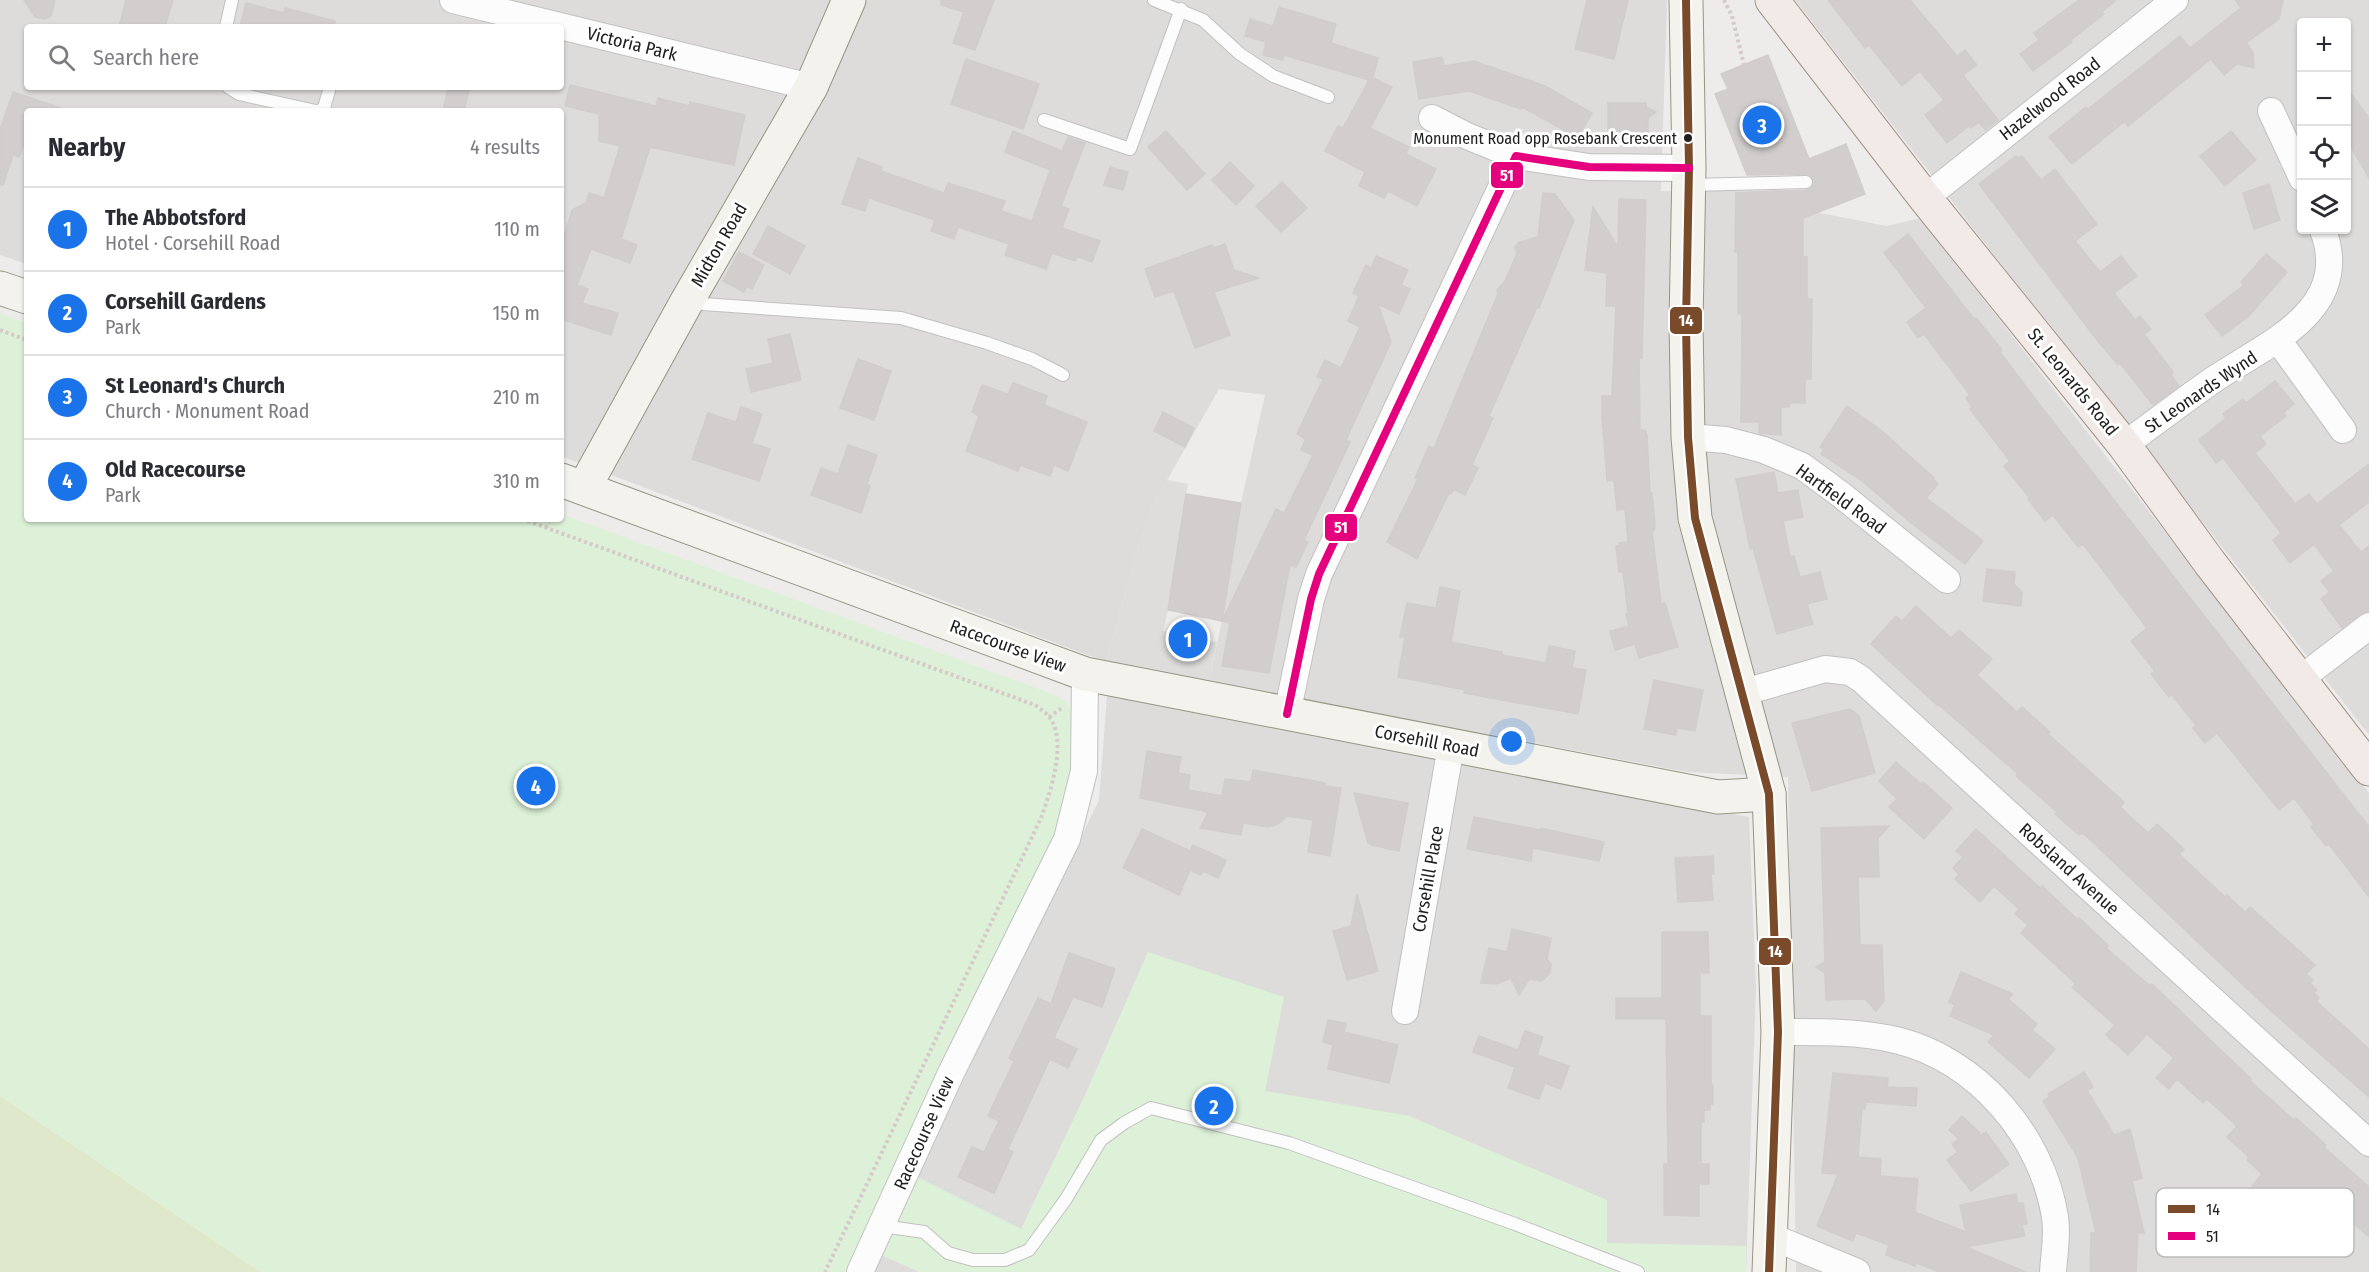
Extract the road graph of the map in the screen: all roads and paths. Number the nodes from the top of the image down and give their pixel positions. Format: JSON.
{"nodes":[{"id":1,"x":232,"y":0,"type":"edge"},
{"id":2,"x":453,"y":0,"type":"edge"},
{"id":3,"x":849,"y":0,"type":"edge"},
{"id":4,"x":1154,"y":0,"type":"edge"},
{"id":5,"x":1686,"y":0,"type":"edge"},
{"id":6,"x":1724,"y":0,"type":"edge"},
{"id":7,"x":1772,"y":0,"type":"edge"},
{"id":8,"x":2175,"y":0,"type":"edge"},
{"id":9,"x":1181,"y":9,"type":"junction"},
{"id":10,"x":227,"y":24,"type":"edge"},
{"id":11,"x":552,"y":24,"type":"edge"},
{"id":12,"x":564,"y":27,"type":"edge"},
{"id":13,"x":1744,"y":65,"type":"dead end"},
{"id":14,"x":811,"y":87,"type":"junction"},
{"id":15,"x":233,"y":90,"type":"edge"},
{"id":16,"x":329,"y":90,"type":"edge"},
{"id":17,"x":1328,"y":97,"type":"dead end"},
{"id":18,"x":304,"y":108,"type":"edge"},
{"id":19,"x":324,"y":108,"type":"edge"},
{"id":20,"x":2271,"y":111,"type":"dead end"},
{"id":21,"x":1432,"y":118,"type":"dead end"},
{"id":22,"x":1044,"y":120,"type":"dead end"},
{"id":23,"x":1516,"y":156,"type":"junction"},
{"id":24,"x":2297,"y":163,"type":"edge"},
{"id":25,"x":1689,"y":177,"type":"junction"},
{"id":26,"x":1806,"y":182,"type":"dead end"},
{"id":27,"x":1925,"y":198,"type":"junction"},
{"id":28,"x":2325,"y":234,"type":"edge"},
{"id":29,"x":0,"y":288,"type":"edge"},
{"id":30,"x":24,"y":296,"type":"edge"},
{"id":31,"x":686,"y":303,"type":"junction"},
{"id":32,"x":0,"y":330,"type":"edge"},
{"id":33,"x":24,"y":339,"type":"edge"},
{"id":34,"x":2278,"y":340,"type":"junction"},
{"id":35,"x":1063,"y":375,"type":"dead end"},
{"id":36,"x":2343,"y":430,"type":"dead end"},
{"id":37,"x":1688,"y":436,"type":"junction"},
{"id":38,"x":2124,"y":445,"type":"junction"},
{"id":39,"x":573,"y":484,"type":"edge"},
{"id":40,"x":530,"y":522,"type":"edge"},
{"id":41,"x":549,"y":522,"type":"edge"},
{"id":42,"x":546,"y":528,"type":"junction"},
{"id":43,"x":1947,"y":580,"type":"dead end"},
{"id":44,"x":2369,"y":626,"type":"edge"},
{"id":45,"x":1086,"y":674,"type":"junction"},
{"id":46,"x":2299,"y":680,"type":"junction"},
{"id":47,"x":1741,"y":693,"type":"junction"},
{"id":48,"x":1067,"y":704,"type":"dead end"},
{"id":49,"x":1287,"y":714,"type":"junction"},
{"id":50,"x":1049,"y":717,"type":"junction"},
{"id":51,"x":1451,"y":746,"type":"junction"},
{"id":52,"x":2369,"y":769,"type":"edge"},
{"id":53,"x":1769,"y":795,"type":"junction"},
{"id":54,"x":1405,"y":1011,"type":"dead end"},
{"id":55,"x":1778,"y":1032,"type":"junction"},
{"id":56,"x":2369,"y":1143,"type":"edge"},
{"id":57,"x":882,"y":1226,"type":"junction"},
{"id":58,"x":1770,"y":1236,"type":"junction"},
{"id":59,"x":825,"y":1272,"type":"edge"},
{"id":60,"x":860,"y":1272,"type":"edge"},
{"id":61,"x":1638,"y":1272,"type":"edge"},
{"id":62,"x":1769,"y":1272,"type":"edge"},
{"id":63,"x":1857,"y":1272,"type":"edge"},
{"id":64,"x":2054,"y":1272,"type":"edge"}],
"edges":[{"from":1,"to":10,"type":"lane"},
{"from":2,"to":11,"type":"street","name":"Victoria Park"},
{"from":3,"to":14,"type":"street","name":"Midton Road"},
{"from":4,"to":9,"type":"lane"},
{"from":5,"to":25,"type":"street"},
{"from":6,"to":13,"type":"path"},
{"from":7,"to":27,"type":"main road","name":"St. Leonards Road"},
{"from":8,"to":27,"type":"street","name":"Hazelwood Road"},
{"from":9,"to":17,"type":"lane"},
{"from":9,"to":22,"type":"lane"},
{"from":12,"to":14,"type":"street","name":"Victoria Park"},
{"from":14,"to":31,"type":"street","name":"Midton Road"},
{"from":15,"to":18,"type":"lane"},
{"from":16,"to":19,"type":"lane"},
{"from":20,"to":24,"type":"street"},
{"from":21,"to":23,"type":"street"},
{"from":23,"to":25,"type":"street"},
{"from":23,"to":49,"type":"street"},
{"from":25,"to":26,"type":"lane"},
{"from":25,"to":37,"type":"street"},
{"from":27,"to":38,"type":"main road","name":"St. Leonards Road"},
{"from":28,"to":34,"type":"street","name":"St Leonards Wynd"},
{"from":29,"to":30,"type":"street"},
{"from":31,"to":35,"type":"lane"},
{"from":31,"to":39,"type":"street","name":"Midton Road"},
{"from":32,"to":33,"type":"path"},
{"from":34,"to":36,"type":"street"},
{"from":34,"to":38,"type":"street","name":"St Leonards Wynd"},
{"from":37,"to":43,"type":"street","name":"Hartfield Road"},
{"from":37,"to":47,"type":"street"},
{"from":38,"to":46,"type":"main road","name":"St. Leonards Road"},
{"from":39,"to":45,"type":"street","name":"Racecourse View"},
{"from":40,"to":42,"type":"path"},
{"from":41,"to":42,"type":"path"},
{"from":42,"to":50,"type":"path"},
{"from":44,"to":46,"type":"street"},
{"from":45,"to":49,"type":"street","name":"Corsehill Road"},
{"from":45,"to":57,"type":"street","name":"Racecourse View"},
{"from":46,"to":52,"type":"main road","name":"St. Leonards Road"},
{"from":47,"to":53,"type":"street"},
{"from":47,"to":56,"type":"street","name":"Robsland Avenue"},
{"from":48,"to":50,"type":"path"},
{"from":49,"to":51,"type":"street","name":"Corsehill Road"},
{"from":50,"to":59,"type":"path"},
{"from":51,"to":53,"type":"street","name":"Corsehill Road"},
{"from":51,"to":54,"type":"street","name":"Corsehill Place"},
{"from":53,"to":55,"type":"street"},
{"from":55,"to":58,"type":"street"},
{"from":55,"to":64,"type":"street"},
{"from":57,"to":60,"type":"street","name":"Racecourse View"},
{"from":57,"to":61,"type":"lane"},
{"from":58,"to":62,"type":"street"},
{"from":58,"to":63,"type":"street"}]}
